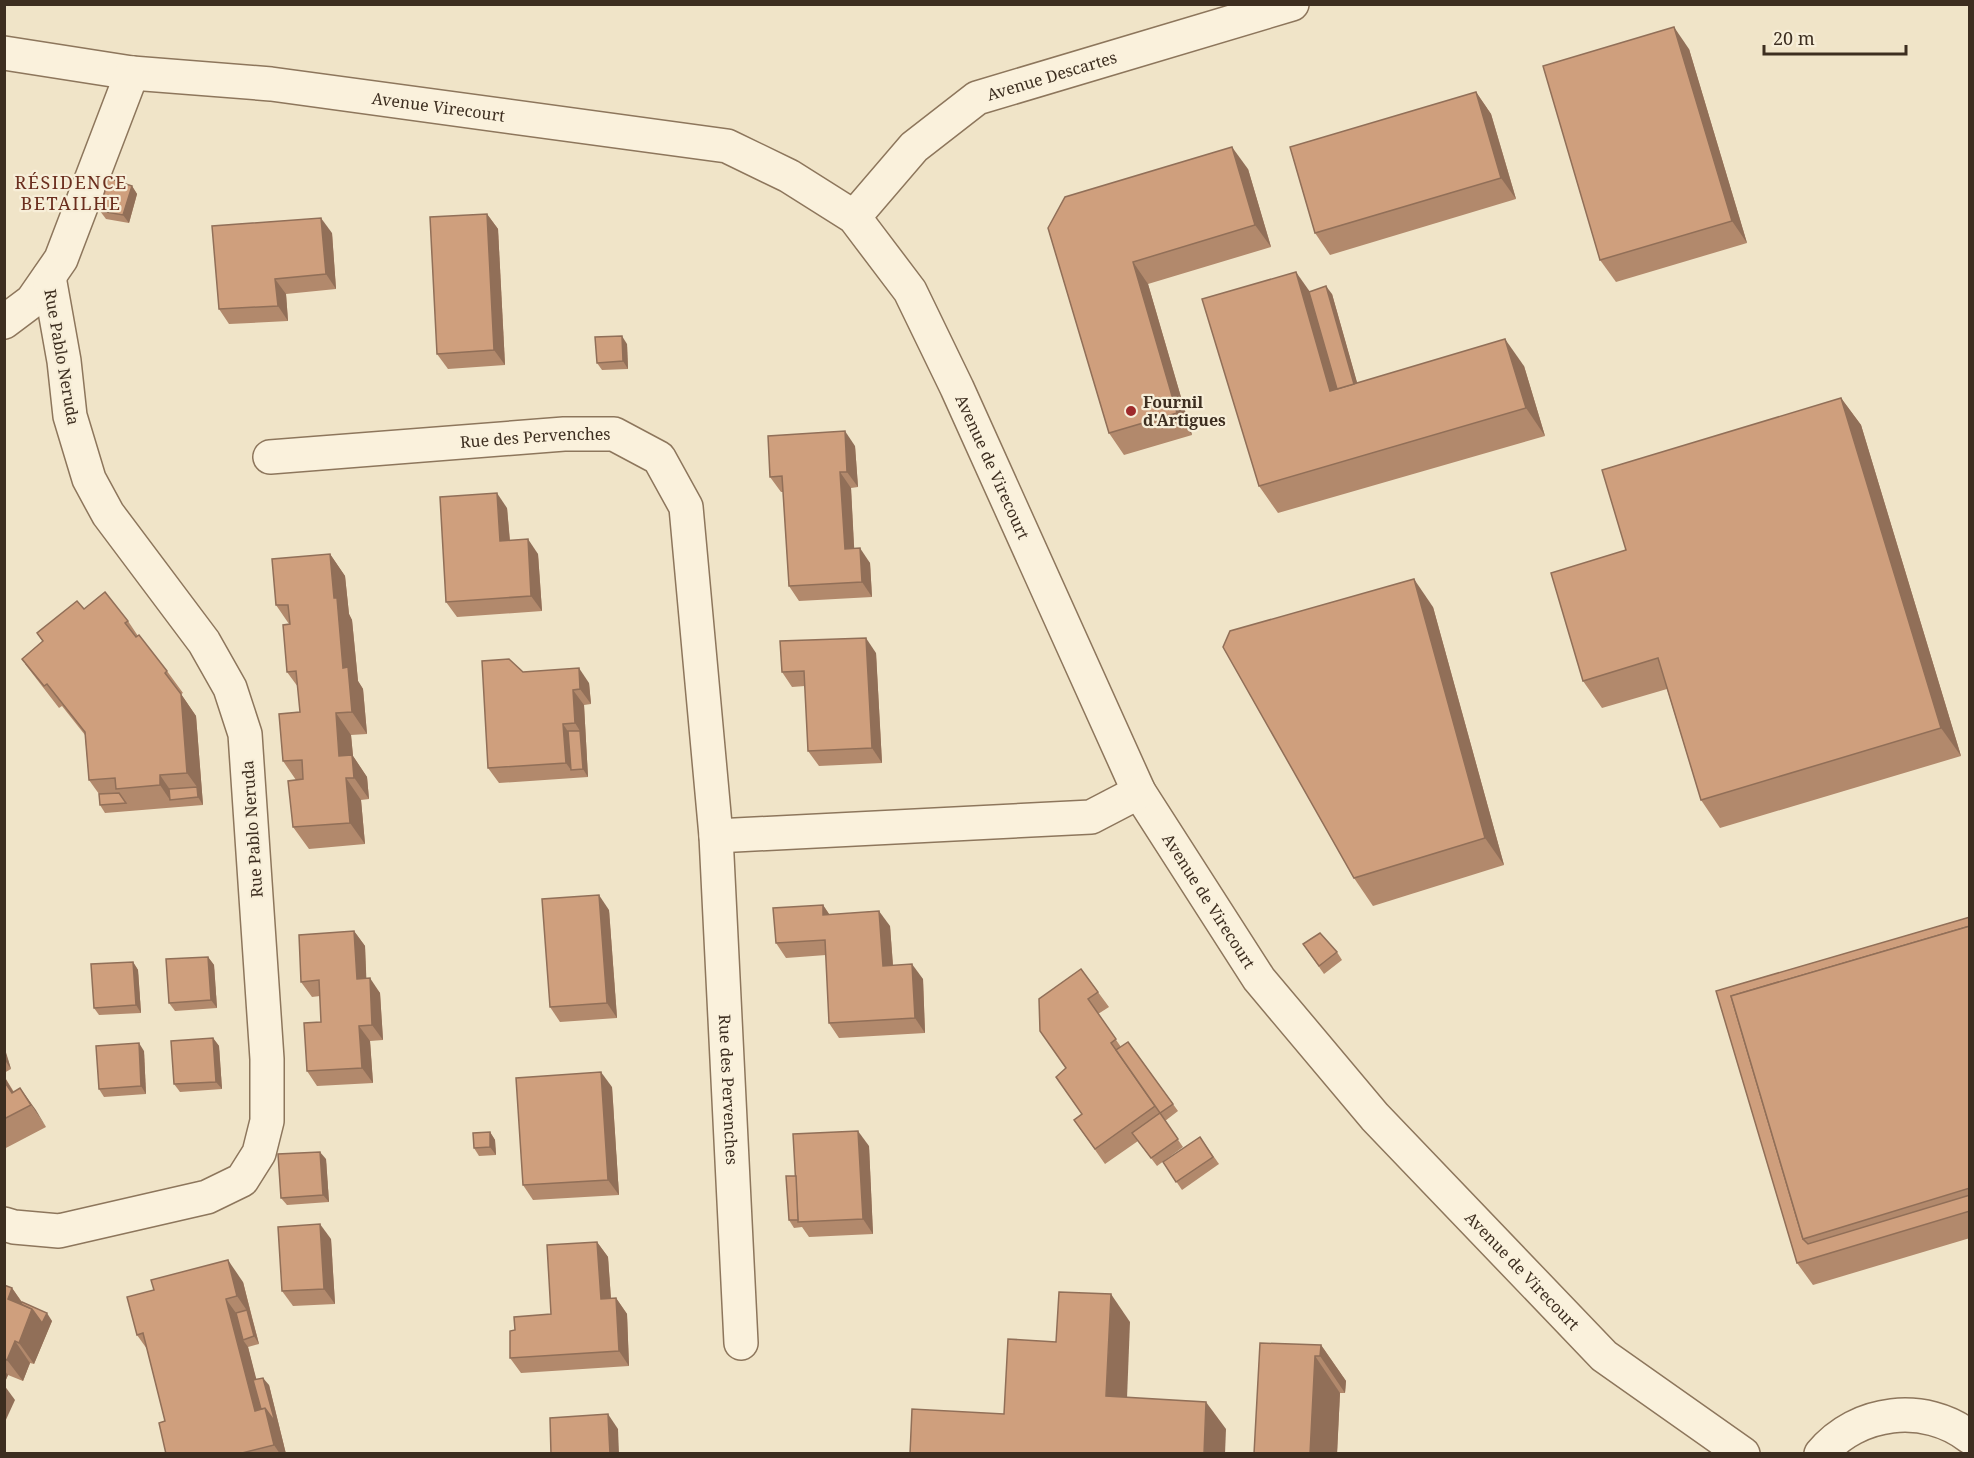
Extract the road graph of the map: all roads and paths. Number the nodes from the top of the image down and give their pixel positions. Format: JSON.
{"nodes":[{"id":1,"x":1292,"y":4,"type":"edge"},
{"id":2,"x":4,"y":53,"type":"edge"},
{"id":3,"x":132,"y":73,"type":"junction"},
{"id":4,"x":854,"y":217,"type":"junction"},
{"id":5,"x":49,"y":277,"type":"junction"},
{"id":6,"x":4,"y":322,"type":"edge"},
{"id":7,"x":270,"y":457,"type":"dead end"},
{"id":8,"x":1139,"y":792,"type":"junction"},
{"id":9,"x":716,"y":836,"type":"junction"},
{"id":10,"x":4,"y":1224,"type":"edge"},
{"id":11,"x":741,"y":1343,"type":"dead end"},
{"id":12,"x":1970,"y":1437,"type":"edge"},
{"id":13,"x":1743,"y":1454,"type":"edge"},
{"id":14,"x":1821,"y":1454,"type":"edge"}],
"edges":[{"from":1,"to":4,"type":"street","name":"Avenue Descartes"},
{"from":2,"to":3,"type":"street","name":"Avenue Virecourt"},
{"from":3,"to":4,"type":"street","name":"Avenue Virecourt"},
{"from":3,"to":5,"type":"street","name":"Rue Pablo Neruda"},
{"from":4,"to":8,"type":"street","name":"Avenue de Virecourt"},
{"from":5,"to":6,"type":"street","name":"Rue Pablo Neruda"},
{"from":5,"to":10,"type":"street","name":"Rue Pablo Neruda"},
{"from":7,"to":9,"type":"street","name":"Rue des Pervenches"},
{"from":8,"to":9,"type":"street"},
{"from":8,"to":13,"type":"street","name":"Avenue de Virecourt"},
{"from":9,"to":11,"type":"street","name":"Rue des Pervenches"},
{"from":12,"to":14,"type":"street"}]}
